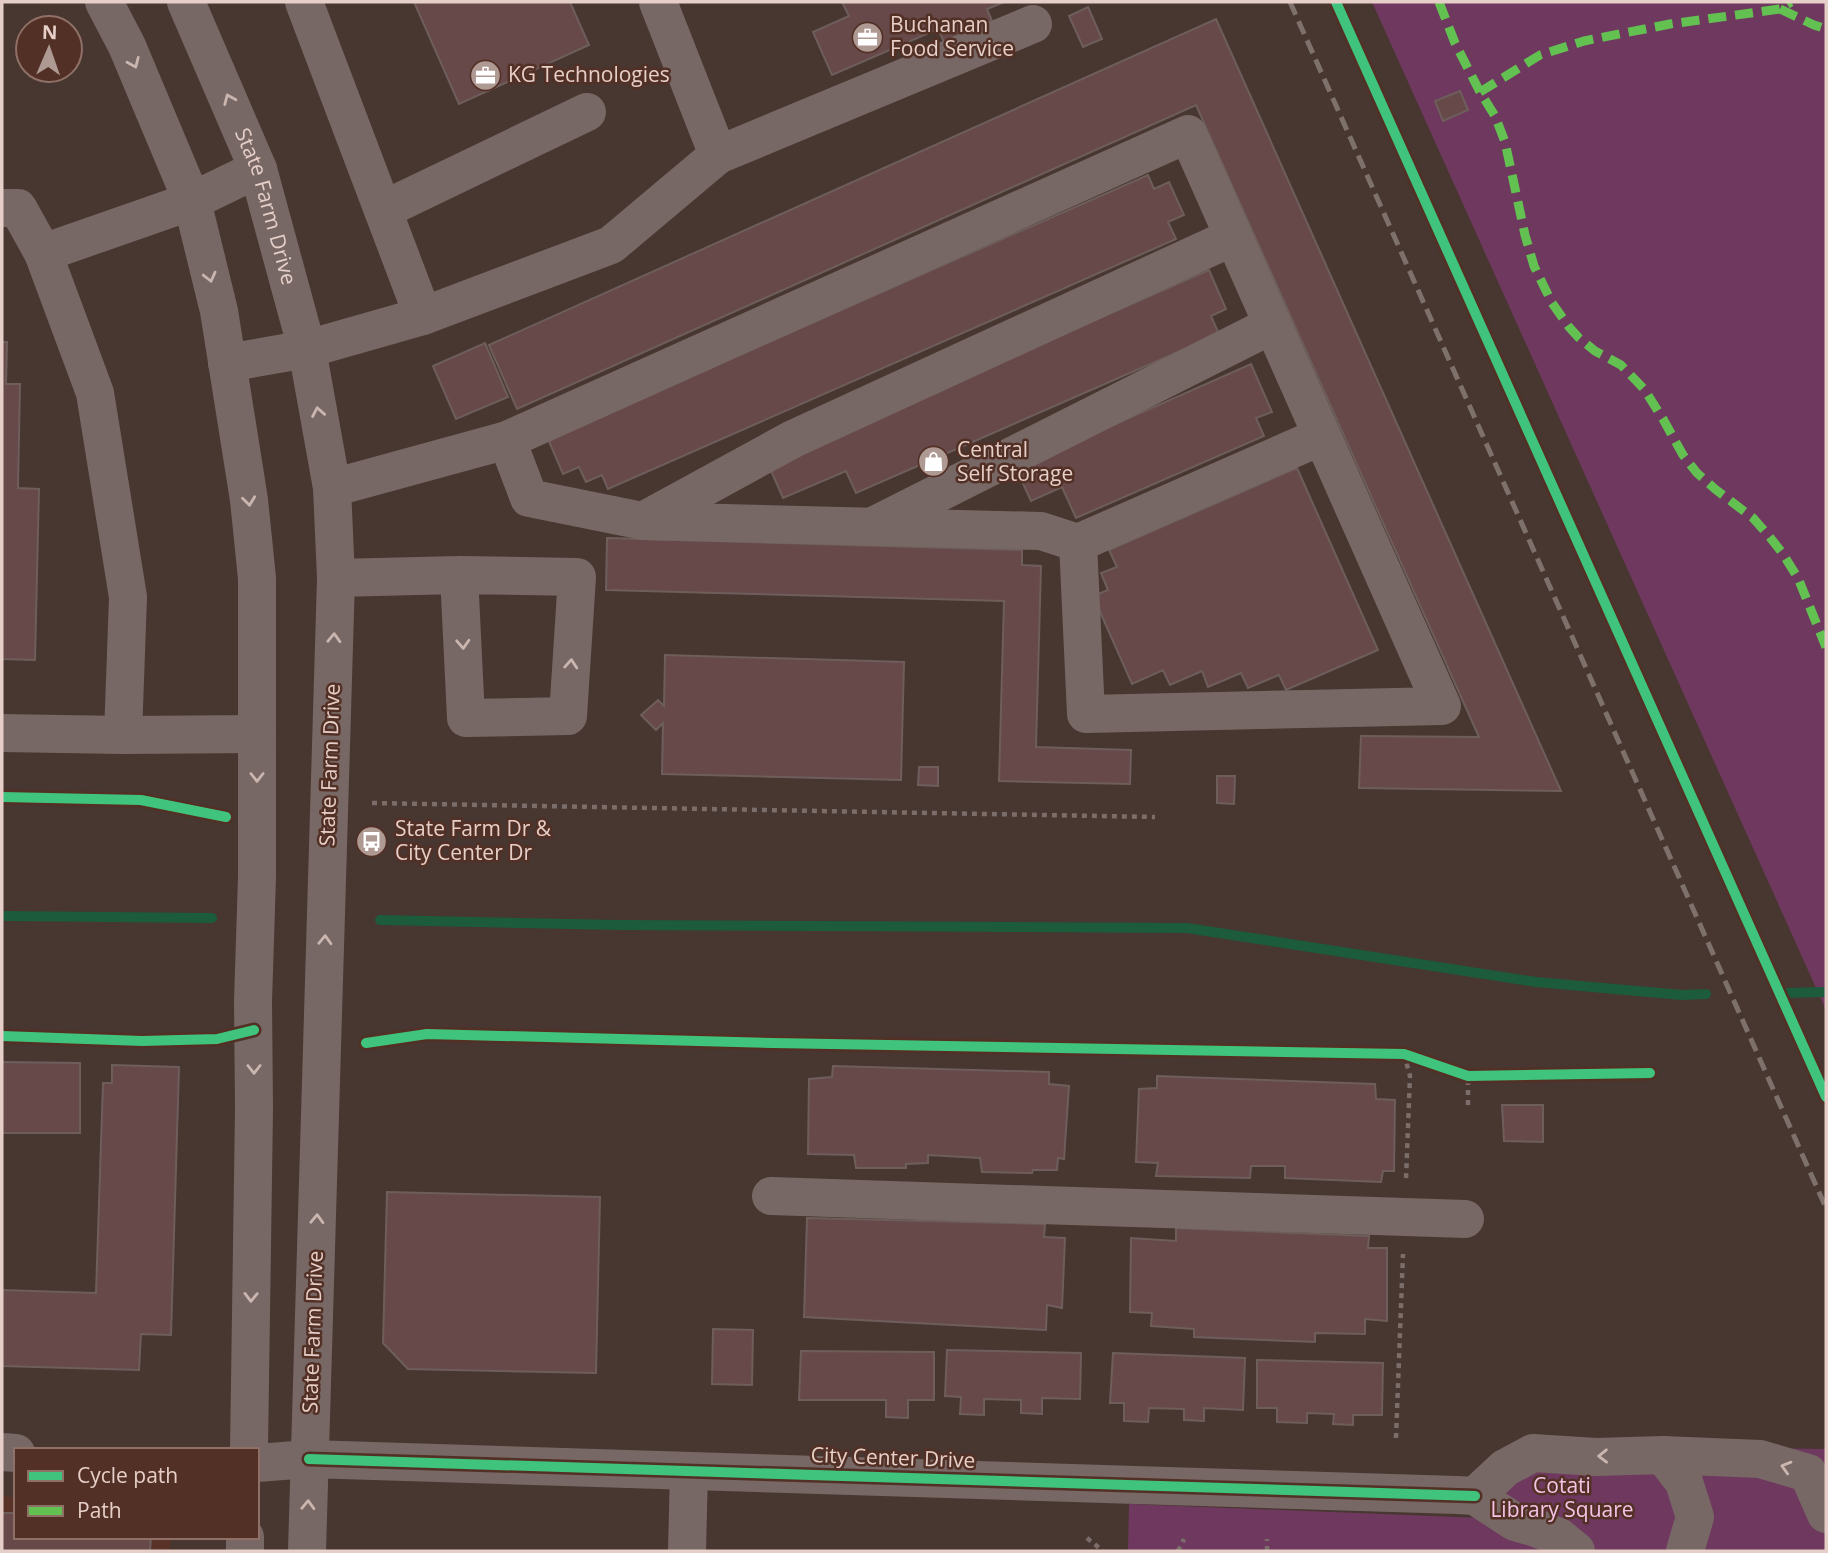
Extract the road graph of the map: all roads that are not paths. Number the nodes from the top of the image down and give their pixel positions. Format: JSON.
{"nodes":[{"id":1,"x":104,"y":2,"type":"edge"},
{"id":2,"x":187,"y":2,"type":"edge"},
{"id":3,"x":304,"y":2,"type":"edge"},
{"id":4,"x":658,"y":2,"type":"edge"},
{"id":5,"x":1033,"y":24,"type":"dead end"},
{"id":6,"x":587,"y":112,"type":"dead end"},
{"id":7,"x":718,"y":155,"type":"junction"},
{"id":8,"x":258,"y":169,"type":"junction"},
{"id":9,"x":192,"y":201,"type":"junction"},
{"id":10,"x":2,"y":208,"type":"edge"},
{"id":11,"x":383,"y":211,"type":"junction"},
{"id":12,"x":1233,"y":237,"type":"junction"},
{"id":13,"x":43,"y":253,"type":"junction"},
{"id":14,"x":423,"y":316,"type":"junction"},
{"id":15,"x":1272,"y":325,"type":"junction"},
{"id":16,"x":307,"y":349,"type":"junction"},
{"id":17,"x":227,"y":363,"type":"junction"},
{"id":18,"x":1322,"y":436,"type":"junction"},
{"id":19,"x":507,"y":440,"type":"junction"},
{"id":20,"x":332,"y":488,"type":"junction"},
{"id":21,"x":643,"y":521,"type":"junction"},
{"id":22,"x":874,"y":526,"type":"junction"},
{"id":23,"x":1078,"y":543,"type":"junction"},
{"id":24,"x":459,"y":575,"type":"junction"},
{"id":25,"x":336,"y":578,"type":"junction"},
{"id":26,"x":2,"y":733,"type":"edge"},
{"id":27,"x":257,"y":734,"type":"junction"},
{"id":28,"x":123,"y":735,"type":"junction"},
{"id":29,"x":771,"y":1196,"type":"dead end"},
{"id":30,"x":1465,"y":1219,"type":"dead end"},
{"id":31,"x":249,"y":1448,"type":"edge"},
{"id":32,"x":1663,"y":1455,"type":"junction"},
{"id":33,"x":309,"y":1459,"type":"junction"},
{"id":34,"x":259,"y":1463,"type":"edge"},
{"id":35,"x":690,"y":1471,"type":"junction"},
{"id":36,"x":1475,"y":1496,"type":"junction"},
{"id":37,"x":1826,"y":1514,"type":"edge"},
{"id":38,"x":307,"y":1551,"type":"edge"},
{"id":39,"x":687,"y":1551,"type":"edge"},
{"id":40,"x":1576,"y":1551,"type":"edge"},
{"id":41,"x":1685,"y":1551,"type":"edge"}],
"edges":[{"from":1,"to":9,"type":"street","one_way":true},
{"from":8,"to":2,"type":"street","name":"State Farm Drive","one_way":true},
{"from":3,"to":11,"type":"street"},
{"from":4,"to":7,"type":"street"},
{"from":5,"to":7,"type":"street"},
{"from":6,"to":11,"type":"street"},
{"from":7,"to":14,"type":"street"},
{"from":8,"to":9,"type":"street"},
{"from":8,"to":16,"type":"street","name":"State Farm Drive"},
{"from":9,"to":13,"type":"street"},
{"from":9,"to":17,"type":"street","one_way":true},
{"from":10,"to":13,"type":"street"},
{"from":11,"to":14,"type":"street"},
{"from":12,"to":15,"type":"street"},
{"from":12,"to":19,"type":"street"},
{"from":12,"to":21,"type":"street"},
{"from":13,"to":28,"type":"street"},
{"from":14,"to":16,"type":"street"},
{"from":15,"to":18,"type":"street"},
{"from":15,"to":22,"type":"street"},
{"from":16,"to":17,"type":"street"},
{"from":20,"to":16,"type":"street","name":"State Farm Drive","one_way":true},
{"from":17,"to":27,"type":"street","one_way":true},
{"from":18,"to":23,"type":"street"},
{"from":18,"to":23,"type":"street"},
{"from":19,"to":20,"type":"street"},
{"from":19,"to":21,"type":"street"},
{"from":20,"to":25,"type":"street","name":"State Farm Drive"},
{"from":21,"to":22,"type":"street"},
{"from":22,"to":23,"type":"street"},
{"from":24,"to":24,"type":"street","one_way":true},
{"from":24,"to":25,"type":"street"},
{"from":33,"to":25,"type":"street","name":"State Farm Drive","one_way":true},
{"from":26,"to":28,"type":"street"},
{"from":27,"to":28,"type":"street"},
{"from":27,"to":31,"type":"street","one_way":true},
{"from":29,"to":30,"type":"street"},
{"from":32,"to":36,"type":"street","one_way":true},
{"from":37,"to":32,"type":"street","one_way":true},
{"from":32,"to":41,"type":"street"},
{"from":33,"to":34,"type":"street","name":"City Center Drive"},
{"from":33,"to":35,"type":"street","name":"City Center Drive"},
{"from":38,"to":33,"type":"street","name":"State Farm Drive","one_way":true},
{"from":35,"to":36,"type":"street","name":"City Center Drive"},
{"from":35,"to":39,"type":"street"},
{"from":36,"to":40,"type":"street"}]}
